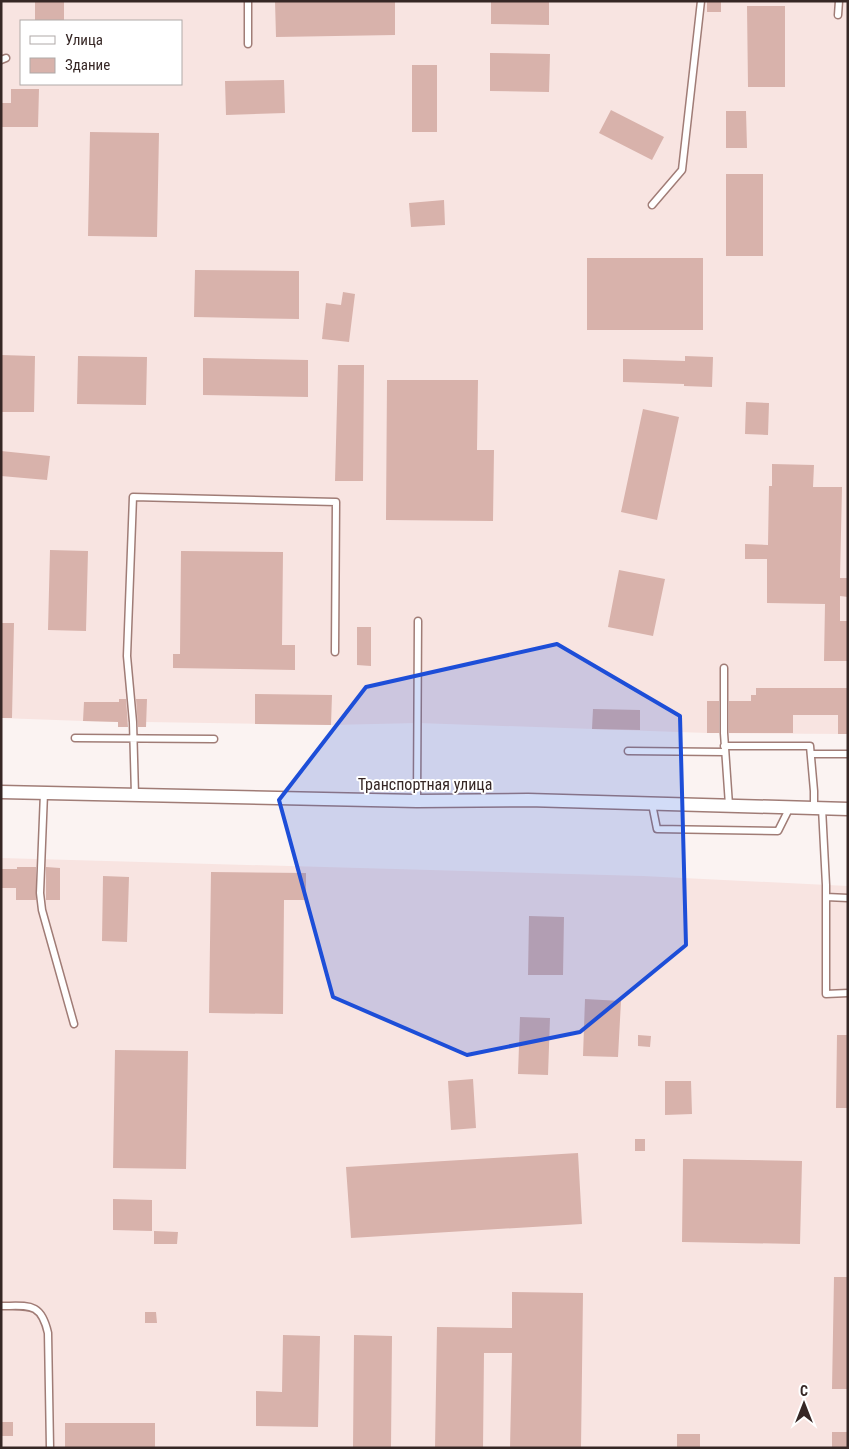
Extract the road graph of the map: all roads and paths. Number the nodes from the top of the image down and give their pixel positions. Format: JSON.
{"nodes":[{"id":1,"x":248,"y":1,"type":"edge"},
{"id":2,"x":701,"y":1,"type":"edge"},
{"id":3,"x":839,"y":1,"type":"edge"},
{"id":4,"x":838,"y":15,"type":"dead end"},
{"id":5,"x":248,"y":44,"type":"dead end"},
{"id":6,"x":652,"y":205,"type":"dead end"},
{"id":7,"x":418,"y":621,"type":"dead end"},
{"id":8,"x":335,"y":652,"type":"dead end"},
{"id":9,"x":724,"y":668,"type":"dead end"},
{"id":10,"x":76,"y":738,"type":"dead end"},
{"id":11,"x":133,"y":739,"type":"junction"},
{"id":12,"x":214,"y":739,"type":"dead end"},
{"id":13,"x":725,"y":749,"type":"junction"},
{"id":14,"x":628,"y":751,"type":"dead end"},
{"id":15,"x":811,"y":754,"type":"junction"},
{"id":16,"x":848,"y":754,"type":"edge"},
{"id":17,"x":1,"y":792,"type":"edge"},
{"id":18,"x":44,"y":793,"type":"junction"},
{"id":19,"x":135,"y":795,"type":"junction"},
{"id":20,"x":417,"y":801,"type":"junction"},
{"id":21,"x":652,"y":804,"type":"junction"},
{"id":22,"x":729,"y":805,"type":"junction"},
{"id":23,"x":790,"y":807,"type":"junction"},
{"id":24,"x":818,"y":808,"type":"junction"},
{"id":25,"x":848,"y":809,"type":"edge"},
{"id":26,"x":826,"y":897,"type":"junction"},
{"id":27,"x":848,"y":898,"type":"edge"},
{"id":28,"x":848,"y":993,"type":"edge"},
{"id":29,"x":74,"y":1024,"type":"dead end"},
{"id":30,"x":1,"y":1306,"type":"edge"},
{"id":31,"x":50,"y":1448,"type":"edge"}],
"edges":[{"from":1,"to":5,"type":"lane"},
{"from":2,"to":6,"type":"lane"},
{"from":3,"to":4,"type":"lane"},
{"from":7,"to":20,"type":"lane"},
{"from":8,"to":11,"type":"lane"},
{"from":9,"to":13,"type":"lane"},
{"from":10,"to":11,"type":"lane"},
{"from":11,"to":12,"type":"lane"},
{"from":11,"to":19,"type":"lane"},
{"from":13,"to":14,"type":"lane"},
{"from":13,"to":15,"type":"lane"},
{"from":13,"to":22,"type":"lane"},
{"from":15,"to":16,"type":"lane"},
{"from":15,"to":24,"type":"lane"},
{"from":17,"to":18,"type":"street","name":"Транспортная улица"},
{"from":18,"to":19,"type":"street","name":"Транспортная улица"},
{"from":18,"to":29,"type":"lane"},
{"from":19,"to":20,"type":"street","name":"Транспортная улица"},
{"from":20,"to":21,"type":"street","name":"Транспортная улица"},
{"from":21,"to":22,"type":"street","name":"Транспортная улица"},
{"from":21,"to":23,"type":"lane"},
{"from":22,"to":23,"type":"street","name":"Транспортная улица"},
{"from":23,"to":24,"type":"street","name":"Транспортная улица"},
{"from":24,"to":25,"type":"street","name":"Транспортная улица"},
{"from":24,"to":26,"type":"lane"},
{"from":26,"to":27,"type":"lane"},
{"from":26,"to":28,"type":"lane"},
{"from":30,"to":31,"type":"lane"}]}
